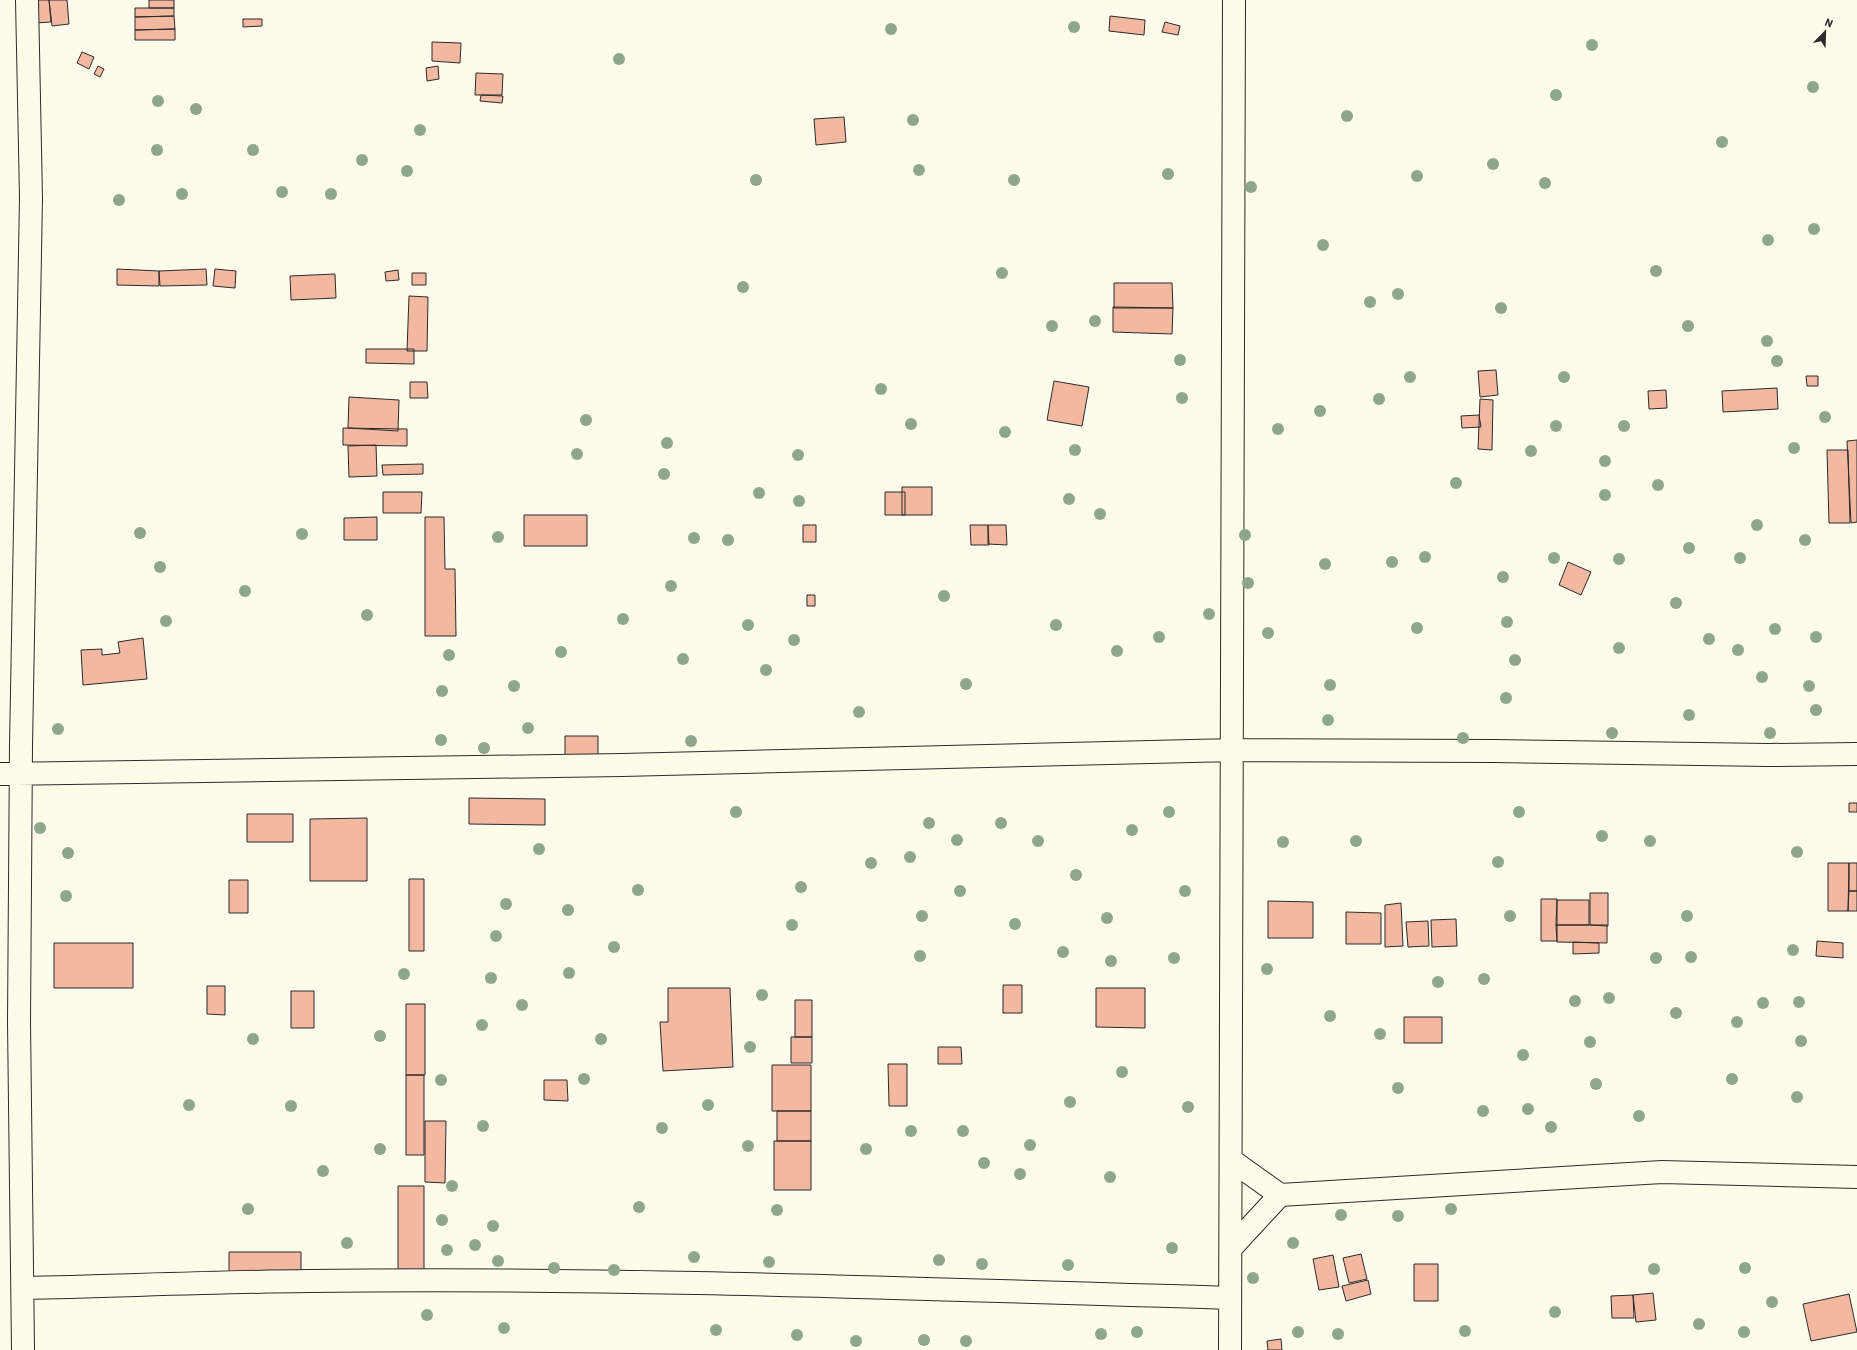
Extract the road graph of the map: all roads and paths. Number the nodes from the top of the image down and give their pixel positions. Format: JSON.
{"nodes":[{"id":1,"x":27,"y":0,"type":"edge"},
{"id":2,"x":1234,"y":0,"type":"edge"},
{"id":3,"x":1233,"y":750,"type":"junction"},
{"id":4,"x":1857,"y":754,"type":"edge"},
{"id":5,"x":10,"y":774,"type":"edge"},
{"id":6,"x":1231,"y":1160,"type":"junction"},
{"id":7,"x":1857,"y":1177,"type":"edge"},
{"id":8,"x":1280,"y":1195,"type":"junction"},
{"id":9,"x":1231,"y":1248,"type":"junction"},
{"id":10,"x":23,"y":1288,"type":"junction"},
{"id":11,"x":1230,"y":1298,"type":"junction"},
{"id":12,"x":23,"y":1350,"type":"edge"},
{"id":13,"x":1230,"y":1350,"type":"edge"}],
"edges":[{"from":1,"to":5,"type":"street"},
{"from":2,"to":3,"type":"street"},
{"from":3,"to":4,"type":"street"},
{"from":3,"to":5,"type":"street"},
{"from":3,"to":6,"type":"street"},
{"from":5,"to":10,"type":"street"},
{"from":6,"to":8,"type":"street"},
{"from":6,"to":9,"type":"street"},
{"from":7,"to":8,"type":"street"},
{"from":8,"to":9,"type":"street"},
{"from":9,"to":11,"type":"street"},
{"from":10,"to":11,"type":"street"},
{"from":10,"to":12,"type":"street"},
{"from":11,"to":13,"type":"street"}]}
